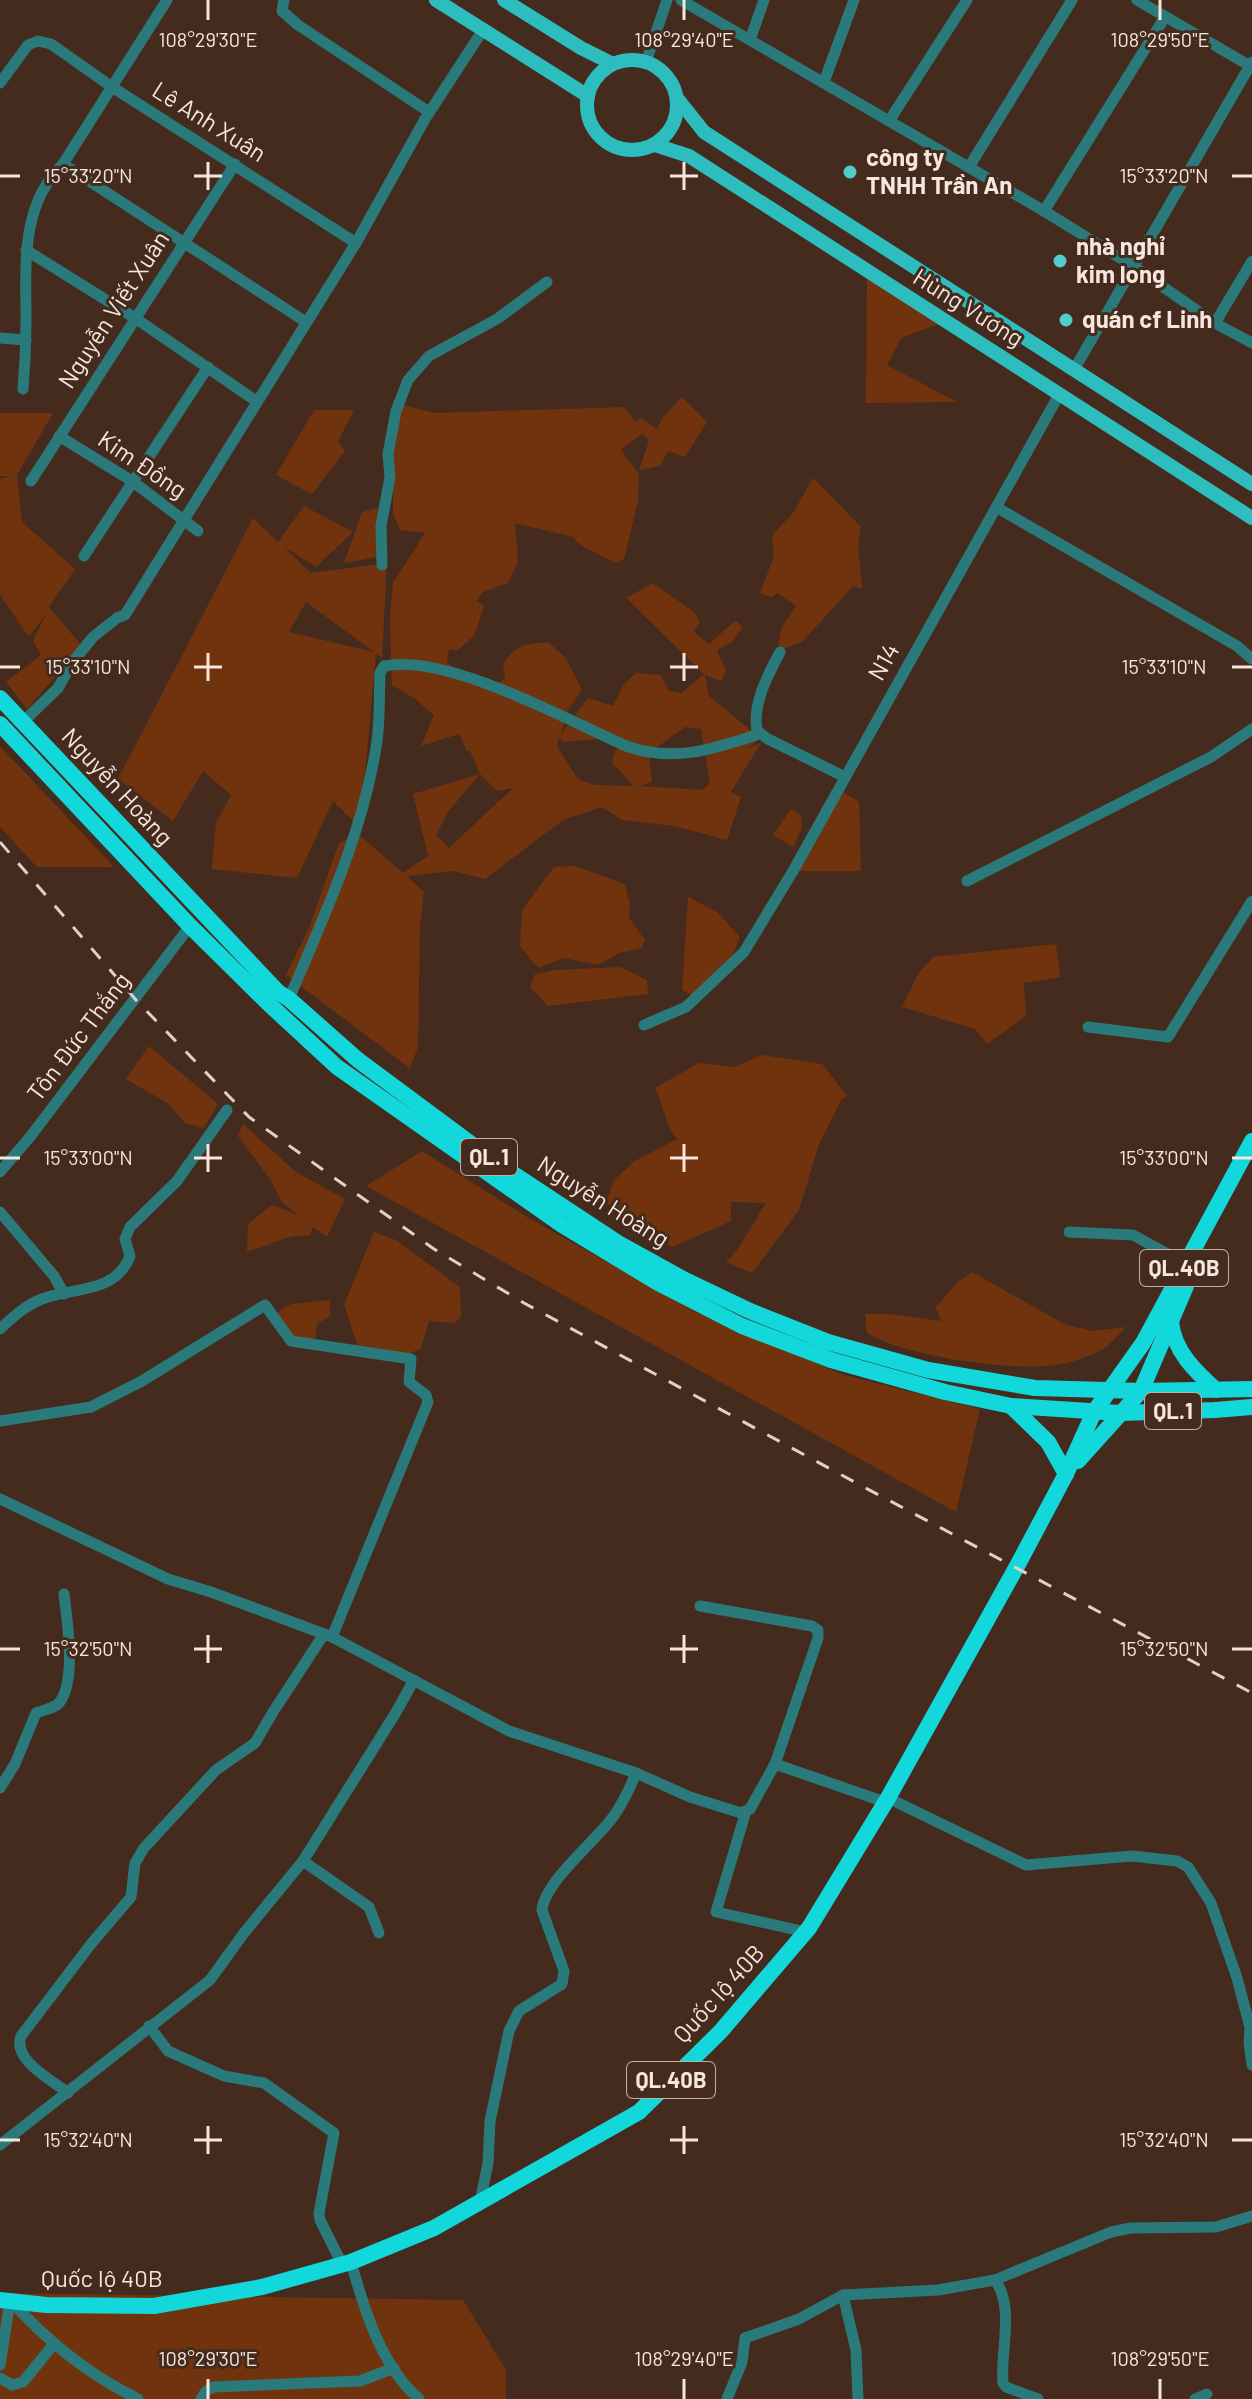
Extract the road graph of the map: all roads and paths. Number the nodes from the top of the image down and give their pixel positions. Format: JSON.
{"nodes":[{"id":1,"x":167,"y":0,"type":"edge"},
{"id":2,"x":284,"y":0,"type":"edge"},
{"id":3,"x":436,"y":0,"type":"edge"},
{"id":4,"x":504,"y":0,"type":"edge"},
{"id":5,"x":667,"y":0,"type":"edge"},
{"id":6,"x":681,"y":0,"type":"edge"},
{"id":7,"x":764,"y":0,"type":"edge"},
{"id":8,"x":854,"y":0,"type":"edge"},
{"id":9,"x":967,"y":0,"type":"edge"},
{"id":10,"x":1072,"y":0,"type":"edge"},
{"id":11,"x":1137,"y":0,"type":"edge"},
{"id":12,"x":1165,"y":17,"type":"junction"},
{"id":13,"x":483,"y":30,"type":"junction"},
{"id":14,"x":750,"y":40,"type":"junction"},
{"id":15,"x":646,"y":62,"type":"junction"},
{"id":16,"x":613,"y":64,"type":"junction"},
{"id":17,"x":1251,"y":65,"type":"edge"},
{"id":18,"x":4,"y":68,"type":"edge"},
{"id":19,"x":824,"y":82,"type":"junction"},
{"id":20,"x":0,"y":83,"type":"edge"},
{"id":21,"x":112,"y":87,"type":"junction"},
{"id":22,"x":588,"y":96,"type":"junction"},
{"id":23,"x":677,"y":98,"type":"junction"},
{"id":24,"x":429,"y":112,"type":"junction"},
{"id":25,"x":889,"y":121,"type":"junction"},
{"id":26,"x":655,"y":145,"type":"junction"},
{"id":27,"x":63,"y":164,"type":"junction"},
{"id":28,"x":235,"y":164,"type":"junction"},
{"id":29,"x":969,"y":167,"type":"junction"},
{"id":30,"x":1044,"y":211,"type":"junction"},
{"id":31,"x":356,"y":243,"type":"junction"},
{"id":32,"x":183,"y":244,"type":"junction"},
{"id":33,"x":26,"y":250,"type":"junction"},
{"id":34,"x":1252,"y":261,"type":"edge"},
{"id":35,"x":1133,"y":266,"type":"junction"},
{"id":36,"x":547,"y":282,"type":"dead end"},
{"id":37,"x":135,"y":318,"type":"junction"},
{"id":38,"x":306,"y":322,"type":"junction"},
{"id":39,"x":1215,"y":323,"type":"junction"},
{"id":40,"x":0,"y":338,"type":"edge"},
{"id":41,"x":26,"y":340,"type":"junction"},
{"id":42,"x":1252,"y":343,"type":"edge"},
{"id":43,"x":208,"y":367,"type":"junction"},
{"id":44,"x":1075,"y":368,"type":"junction"},
{"id":45,"x":23,"y":389,"type":"dead end"},
{"id":46,"x":1060,"y":393,"type":"junction"},
{"id":47,"x":256,"y":401,"type":"junction"},
{"id":48,"x":59,"y":436,"type":"junction"},
{"id":49,"x":31,"y":481,"type":"dead end"},
{"id":50,"x":132,"y":481,"type":"junction"},
{"id":51,"x":1252,"y":484,"type":"edge"},
{"id":52,"x":996,"y":507,"type":"junction"},
{"id":53,"x":1252,"y":518,"type":"edge"},
{"id":54,"x":183,"y":520,"type":"junction"},
{"id":55,"x":198,"y":531,"type":"dead end"},
{"id":56,"x":84,"y":556,"type":"dead end"},
{"id":57,"x":382,"y":565,"type":"dead end"},
{"id":58,"x":780,"y":652,"type":"dead end"},
{"id":59,"x":1252,"y":659,"type":"edge"},
{"id":60,"x":0,"y":698,"type":"edge"},
{"id":61,"x":23,"y":722,"type":"junction"},
{"id":62,"x":0,"y":724,"type":"edge"},
{"id":63,"x":1252,"y":729,"type":"edge"},
{"id":64,"x":759,"y":734,"type":"junction"},
{"id":65,"x":845,"y":777,"type":"junction"},
{"id":66,"x":967,"y":881,"type":"dead end"},
{"id":67,"x":1252,"y":901,"type":"edge"},
{"id":68,"x":190,"y":926,"type":"junction"},
{"id":69,"x":289,"y":999,"type":"junction"},
{"id":70,"x":644,"y":1025,"type":"dead end"},
{"id":71,"x":1088,"y":1027,"type":"dead end"},
{"id":72,"x":227,"y":1110,"type":"dead end"},
{"id":73,"x":1252,"y":1141,"type":"edge"},
{"id":74,"x":1252,"y":1158,"type":"edge"},
{"id":75,"x":0,"y":1172,"type":"edge"},
{"id":76,"x":0,"y":1212,"type":"edge"},
{"id":77,"x":1069,"y":1232,"type":"dead end"},
{"id":78,"x":1186,"y":1264,"type":"junction"},
{"id":79,"x":64,"y":1294,"type":"junction"},
{"id":80,"x":1170,"y":1321,"type":"junction"},
{"id":81,"x":0,"y":1329,"type":"edge"},
{"id":82,"x":1252,"y":1389,"type":"edge"},
{"id":83,"x":1108,"y":1390,"type":"junction"},
{"id":84,"x":1216,"y":1390,"type":"junction"},
{"id":85,"x":1141,"y":1391,"type":"junction"},
{"id":86,"x":1011,"y":1406,"type":"junction"},
{"id":87,"x":1252,"y":1407,"type":"edge"},
{"id":88,"x":1094,"y":1412,"type":"junction"},
{"id":89,"x":1120,"y":1413,"type":"junction"},
{"id":90,"x":0,"y":1421,"type":"edge"},
{"id":91,"x":1066,"y":1474,"type":"junction"},
{"id":92,"x":0,"y":1499,"type":"edge"},
{"id":93,"x":64,"y":1594,"type":"dead end"},
{"id":94,"x":700,"y":1606,"type":"dead end"},
{"id":95,"x":328,"y":1636,"type":"junction"},
{"id":96,"x":414,"y":1680,"type":"junction"},
{"id":97,"x":775,"y":1764,"type":"junction"},
{"id":98,"x":636,"y":1773,"type":"junction"},
{"id":99,"x":0,"y":1788,"type":"edge"},
{"id":100,"x":887,"y":1800,"type":"junction"},
{"id":101,"x":746,"y":1811,"type":"junction"},
{"id":102,"x":303,"y":1861,"type":"junction"},
{"id":103,"x":806,"y":1932,"type":"junction"},
{"id":104,"x":379,"y":1933,"type":"dead end"},
{"id":105,"x":149,"y":2026,"type":"junction"},
{"id":106,"x":1252,"y":2065,"type":"edge"},
{"id":107,"x":68,"y":2093,"type":"junction"},
{"id":108,"x":0,"y":2145,"type":"edge"},
{"id":109,"x":480,"y":2202,"type":"junction"},
{"id":110,"x":1252,"y":2216,"type":"edge"},
{"id":111,"x":346,"y":2263,"type":"junction"},
{"id":112,"x":995,"y":2280,"type":"junction"},
{"id":113,"x":843,"y":2295,"type":"junction"},
{"id":114,"x":5,"y":2300,"type":"edge"},
{"id":115,"x":53,"y":2345,"type":"junction"},
{"id":116,"x":0,"y":2365,"type":"edge"},
{"id":117,"x":394,"y":2368,"type":"junction"},
{"id":118,"x":0,"y":2378,"type":"edge"},
{"id":119,"x":1207,"y":2394,"type":"dead end"},
{"id":120,"x":138,"y":2399,"type":"edge"},
{"id":121,"x":201,"y":2399,"type":"edge"},
{"id":122,"x":419,"y":2399,"type":"edge"},
{"id":123,"x":727,"y":2399,"type":"edge"},
{"id":124,"x":858,"y":2399,"type":"edge"},
{"id":125,"x":1038,"y":2399,"type":"edge"},
{"id":126,"x":1195,"y":2399,"type":"edge"}],
"edges":[{"from":1,"to":21,"type":"street"},
{"from":2,"to":24,"type":"street"},
{"from":3,"to":13,"type":"main road"},
{"from":4,"to":16,"type":"main road"},
{"from":5,"to":15,"type":"street"},
{"from":6,"to":14,"type":"street"},
{"from":7,"to":14,"type":"street"},
{"from":8,"to":19,"type":"street"},
{"from":9,"to":25,"type":"street"},
{"from":10,"to":29,"type":"street"},
{"from":11,"to":12,"type":"street"},
{"from":12,"to":17,"type":"street"},
{"from":12,"to":30,"type":"street"},
{"from":13,"to":22,"type":"main road"},
{"from":13,"to":24,"type":"street"},
{"from":14,"to":19,"type":"street"},
{"from":15,"to":16,"type":"main road"},
{"from":15,"to":23,"type":"main road"},
{"from":16,"to":22,"type":"main road"},
{"from":17,"to":35,"type":"street"},
{"from":18,"to":20,"type":"street"},
{"from":18,"to":21,"type":"street","name":"Lê Anh Xuân"},
{"from":19,"to":25,"type":"street"},
{"from":21,"to":27,"type":"street"},
{"from":21,"to":28,"type":"street","name":"Lê Anh Xuân"},
{"from":22,"to":26,"type":"main road"},
{"from":23,"to":26,"type":"main road"},
{"from":23,"to":44,"type":"main road","name":"Hùng Vương"},
{"from":24,"to":31,"type":"street"},
{"from":25,"to":29,"type":"street"},
{"from":26,"to":46,"type":"main road","name":"Hùng Vương"},
{"from":27,"to":32,"type":"street"},
{"from":27,"to":33,"type":"street"},
{"from":28,"to":31,"type":"street","name":"Lê Anh Xuân"},
{"from":28,"to":32,"type":"street","name":"Nguyễn Viết Xuân"},
{"from":29,"to":30,"type":"street"},
{"from":30,"to":35,"type":"street"},
{"from":31,"to":38,"type":"street"},
{"from":32,"to":37,"type":"street","name":"Nguyễn Viết Xuân"},
{"from":32,"to":38,"type":"street"},
{"from":33,"to":37,"type":"street"},
{"from":33,"to":41,"type":"street"},
{"from":34,"to":39,"type":"street"},
{"from":35,"to":39,"type":"street"},
{"from":35,"to":44,"type":"street"},
{"from":36,"to":57,"type":"street"},
{"from":37,"to":43,"type":"street"},
{"from":37,"to":48,"type":"street","name":"Nguyễn Viết Xuân"},
{"from":38,"to":47,"type":"street"},
{"from":39,"to":42,"type":"street"},
{"from":40,"to":41,"type":"street"},
{"from":41,"to":45,"type":"street"},
{"from":43,"to":47,"type":"street"},
{"from":43,"to":50,"type":"street"},
{"from":44,"to":46,"type":"main road"},
{"from":44,"to":51,"type":"main road","name":"Hùng Vương"},
{"from":46,"to":52,"type":"street","name":"N14"},
{"from":46,"to":53,"type":"main road","name":"Hùng Vương"},
{"from":47,"to":54,"type":"street"},
{"from":48,"to":49,"type":"street","name":"Nguyễn Viết Xuân"},
{"from":48,"to":50,"type":"street","name":"Kim Đồng"},
{"from":50,"to":54,"type":"street","name":"Kim Đồng"},
{"from":50,"to":56,"type":"street"},
{"from":52,"to":59,"type":"street"},
{"from":52,"to":65,"type":"street","name":"N14"},
{"from":54,"to":55,"type":"street","name":"Kim Đồng"},
{"from":54,"to":61,"type":"street"},
{"from":58,"to":64,"type":"street"},
{"from":60,"to":61,"type":"highway","name":"Nguyễn Hoàng","number":"QL.1"},
{"from":61,"to":69,"type":"highway","name":"Nguyễn Hoàng","number":"QL.1"},
{"from":62,"to":68,"type":"highway","name":"Nguyễn Hoàng","number":"QL.1"},
{"from":63,"to":66,"type":"street"},
{"from":64,"to":65,"type":"street"},
{"from":64,"to":69,"type":"street"},
{"from":65,"to":70,"type":"street","name":"N14"},
{"from":67,"to":71,"type":"street"},
{"from":68,"to":75,"type":"street","name":"Tôn Đức Thắng"},
{"from":68,"to":86,"type":"highway","name":"Nguyễn Hoàng","number":"QL.1"},
{"from":69,"to":83,"type":"highway","name":"Nguyễn Hoàng","number":"QL.1"},
{"from":72,"to":79,"type":"street"},
{"from":73,"to":78,"type":"highway","number":"QL.40B"},
{"from":74,"to":80,"type":"highway","name":"Quốc lộ 40B","number":"QL.40B"},
{"from":76,"to":79,"type":"street"},
{"from":77,"to":78,"type":"street"},
{"from":78,"to":83,"type":"highway","number":"QL.40B"},
{"from":79,"to":81,"type":"street"},
{"from":80,"to":84,"type":"highway"},
{"from":80,"to":85,"type":"highway","name":"Quốc lộ 40B","number":"QL.40B"},
{"from":82,"to":84,"type":"highway","name":"Nguyễn Hoàng","number":"QL.1"},
{"from":83,"to":85,"type":"highway","name":"Nguyễn Hoàng","number":"QL.1"},
{"from":83,"to":88,"type":"highway","name":"Quốc lộ 40B"},
{"from":84,"to":85,"type":"highway","name":"Nguyễn Hoàng","number":"QL.1"},
{"from":85,"to":89,"type":"highway","name":"Quốc lộ 40B","number":"QL.40B"},
{"from":86,"to":88,"type":"highway","name":"Nguyễn Hoàng","number":"QL.1"},
{"from":86,"to":91,"type":"highway"},
{"from":87,"to":89,"type":"highway","name":"Nguyễn Hoàng","number":"QL.1"},
{"from":88,"to":89,"type":"highway","name":"Nguyễn Hoàng","number":"QL.1"},
{"from":88,"to":91,"type":"highway","name":"Quốc lộ 40B","number":"QL.40B"},
{"from":89,"to":91,"type":"highway","name":"Quốc lộ 40B","number":"QL.40B"},
{"from":90,"to":95,"type":"street"},
{"from":91,"to":100,"type":"highway","name":"Quốc lộ 40B","number":"QL.40B"},
{"from":92,"to":95,"type":"street"},
{"from":93,"to":99,"type":"street"},
{"from":94,"to":97,"type":"street"},
{"from":95,"to":96,"type":"street"},
{"from":95,"to":107,"type":"street"},
{"from":96,"to":98,"type":"street"},
{"from":96,"to":102,"type":"street"},
{"from":97,"to":100,"type":"street"},
{"from":97,"to":101,"type":"street"},
{"from":98,"to":101,"type":"street"},
{"from":98,"to":109,"type":"street"},
{"from":100,"to":103,"type":"highway","name":"Quốc lộ 40B","number":"QL.40B"},
{"from":100,"to":106,"type":"street"},
{"from":101,"to":103,"type":"street"},
{"from":102,"to":104,"type":"street"},
{"from":102,"to":105,"type":"street"},
{"from":103,"to":109,"type":"highway","name":"Quốc lộ 40B","number":"QL.40B"},
{"from":105,"to":107,"type":"street"},
{"from":105,"to":111,"type":"street"},
{"from":107,"to":108,"type":"street"},
{"from":109,"to":111,"type":"highway","name":"Quốc lộ 40B","number":"QL.40B"},
{"from":110,"to":112,"type":"street"},
{"from":111,"to":114,"type":"highway","name":"Quốc lộ 40B","number":"QL.40B"},
{"from":111,"to":117,"type":"street"},
{"from":112,"to":113,"type":"street"},
{"from":112,"to":125,"type":"street"},
{"from":113,"to":123,"type":"street"},
{"from":113,"to":124,"type":"street"},
{"from":114,"to":115,"type":"street"},
{"from":114,"to":116,"type":"street"},
{"from":115,"to":118,"type":"street"},
{"from":115,"to":120,"type":"street"},
{"from":117,"to":121,"type":"street"},
{"from":117,"to":122,"type":"street"},
{"from":119,"to":126,"type":"street"}]}
